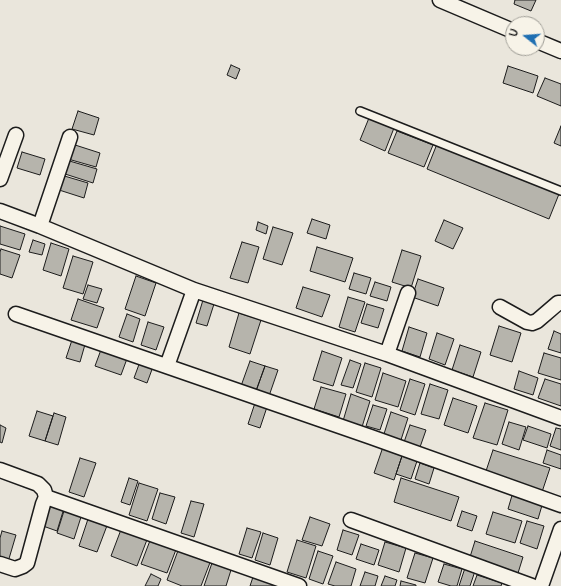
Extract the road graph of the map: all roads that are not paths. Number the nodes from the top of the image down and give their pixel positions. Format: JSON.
{"nodes":[{"id":1,"x":440,"y":0,"type":"edge"},
{"id":2,"x":505,"y":28,"type":"edge"},
{"id":3,"x":545,"y":44,"type":"edge"},
{"id":4,"x":561,"y":51,"type":"edge"},
{"id":5,"x":360,"y":111,"type":"dead end"},
{"id":6,"x":16,"y":135,"type":"dead end"},
{"id":7,"x":70,"y":137,"type":"dead end"},
{"id":8,"x":0,"y":179,"type":"edge"},
{"id":9,"x":561,"y":191,"type":"edge"},
{"id":10,"x":0,"y":211,"type":"edge"},
{"id":11,"x":40,"y":226,"type":"junction"},
{"id":12,"x":194,"y":290,"type":"junction"},
{"id":13,"x":408,"y":293,"type":"dead end"},
{"id":14,"x":561,"y":303,"type":"edge"},
{"id":15,"x":500,"y":307,"type":"dead end"},
{"id":16,"x":16,"y":314,"type":"dead end"},
{"id":17,"x":387,"y":354,"type":"junction"},
{"id":18,"x":168,"y":366,"type":"junction"},
{"id":19,"x":561,"y":418,"type":"edge"},
{"id":20,"x":0,"y":470,"type":"edge"},
{"id":21,"x":46,"y":497,"type":"junction"},
{"id":22,"x":561,"y":505,"type":"edge"},
{"id":23,"x":351,"y":520,"type":"dead end"},
{"id":24,"x":561,"y":529,"type":"edge"},
{"id":25,"x":0,"y":564,"type":"edge"},
{"id":26,"x":299,"y":586,"type":"edge"},
{"id":27,"x":532,"y":586,"type":"edge"},
{"id":28,"x":541,"y":586,"type":"edge"}],
"edges":[{"from":1,"to":2,"type":"street"},
{"from":3,"to":4,"type":"street"},
{"from":5,"to":9,"type":"lane"},
{"from":6,"to":8,"type":"street"},
{"from":7,"to":11,"type":"street"},
{"from":10,"to":11,"type":"street"},
{"from":11,"to":12,"type":"street"},
{"from":12,"to":17,"type":"street"},
{"from":12,"to":18,"type":"street"},
{"from":13,"to":17,"type":"street"},
{"from":14,"to":15,"type":"street"},
{"from":16,"to":18,"type":"street"},
{"from":17,"to":19,"type":"street"},
{"from":18,"to":22,"type":"street"},
{"from":20,"to":21,"type":"street"},
{"from":21,"to":25,"type":"street"},
{"from":21,"to":26,"type":"street"},
{"from":23,"to":27,"type":"street"},
{"from":24,"to":28,"type":"street"}]}
